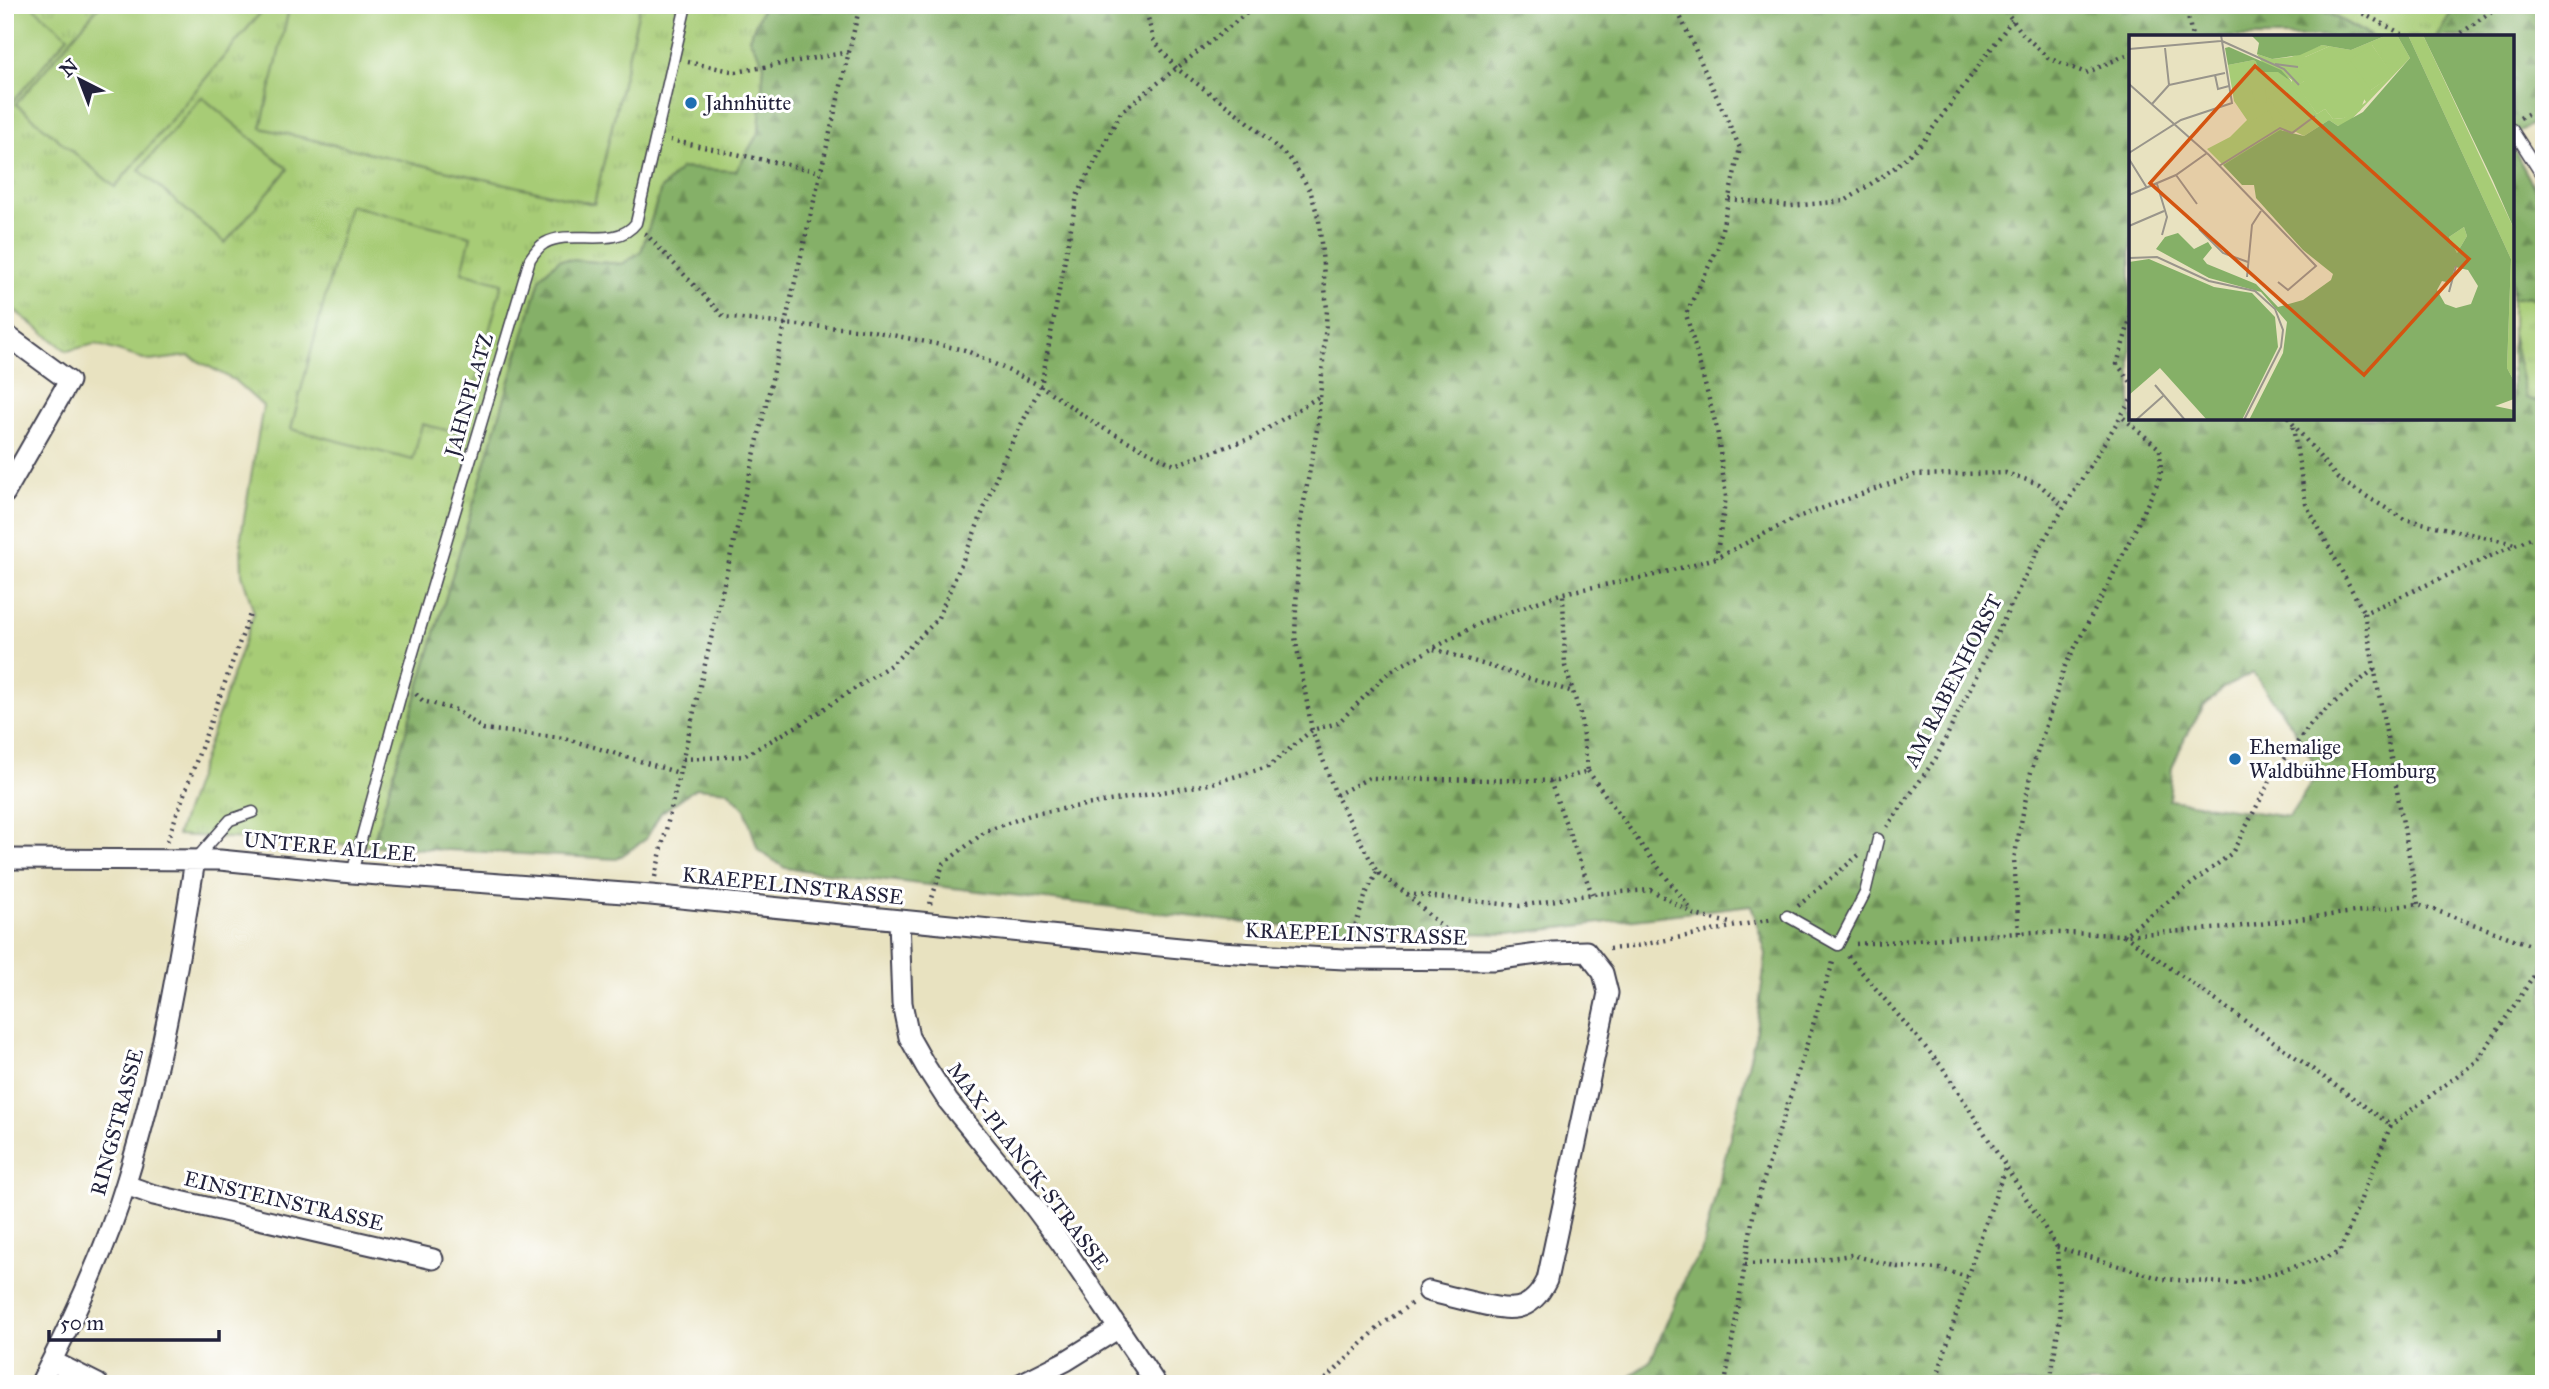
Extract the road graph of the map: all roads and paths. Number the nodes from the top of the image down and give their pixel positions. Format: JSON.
{"nodes":[{"id":1,"x":686,"y":5,"type":"edge"},
{"id":2,"x":860,"y":5,"type":"edge"},
{"id":3,"x":1145,"y":5,"type":"edge"},
{"id":4,"x":1257,"y":5,"type":"edge"},
{"id":5,"x":1675,"y":5,"type":"edge"},
{"id":6,"x":2001,"y":5,"type":"edge"},
{"id":7,"x":2186,"y":5,"type":"edge"},
{"id":8,"x":2352,"y":5,"type":"edge"},
{"id":9,"x":2500,"y":5,"type":"edge"},
{"id":10,"x":2012,"y":20,"type":"junction"},
{"id":11,"x":2192,"y":35,"type":"edge"},
{"id":12,"x":2403,"y":35,"type":"edge"},
{"id":13,"x":2459,"y":35,"type":"edge"},
{"id":14,"x":849,"y":52,"type":"junction"},
{"id":15,"x":2129,"y":54,"type":"edge"},
{"id":16,"x":673,"y":59,"type":"junction"},
{"id":17,"x":1176,"y":68,"type":"junction"},
{"id":18,"x":2544,"y":105,"type":"edge"},
{"id":19,"x":2514,"y":121,"type":"edge"},
{"id":20,"x":2514,"y":132,"type":"edge"},
{"id":21,"x":655,"y":138,"type":"junction"},
{"id":22,"x":821,"y":172,"type":"junction"},
{"id":23,"x":2544,"y":179,"type":"edge"},
{"id":24,"x":1729,"y":199,"type":"junction"},
{"id":25,"x":636,"y":223,"type":"junction"},
{"id":26,"x":2129,"y":323,"type":"edge"},
{"id":27,"x":785,"y":324,"type":"junction"},
{"id":28,"x":5,"y":334,"type":"edge"},
{"id":29,"x":2129,"y":379,"type":"edge"},
{"id":30,"x":1041,"y":386,"type":"junction"},
{"id":31,"x":1321,"y":396,"type":"junction"},
{"id":32,"x":2129,"y":403,"type":"edge"},
{"id":33,"x":2121,"y":416,"type":"junction"},
{"id":34,"x":2289,"y":420,"type":"edge"},
{"id":35,"x":2293,"y":426,"type":"junction"},
{"id":36,"x":5,"y":493,"type":"edge"},
{"id":37,"x":2064,"y":507,"type":"junction"},
{"id":38,"x":2544,"y":532,"type":"edge"},
{"id":39,"x":2516,"y":545,"type":"junction"},
{"id":40,"x":1716,"y":558,"type":"junction"},
{"id":41,"x":1563,"y":593,"type":"junction"},
{"id":42,"x":2364,"y":613,"type":"junction"},
{"id":43,"x":250,"y":614,"type":"dead end"},
{"id":44,"x":1433,"y":648,"type":"junction"},
{"id":45,"x":2374,"y":669,"type":"junction"},
{"id":46,"x":404,"y":683,"type":"junction"},
{"id":47,"x":1573,"y":692,"type":"junction"},
{"id":48,"x":1312,"y":730,"type":"junction"},
{"id":49,"x":683,"y":759,"type":"junction"},
{"id":50,"x":1588,"y":771,"type":"junction"},
{"id":51,"x":679,"y":773,"type":"junction"},
{"id":52,"x":1549,"y":781,"type":"junction"},
{"id":53,"x":1336,"y":795,"type":"junction"},
{"id":54,"x":253,"y":811,"type":"dead end"},
{"id":55,"x":1878,"y":839,"type":"junction"},
{"id":56,"x":160,"y":858,"type":"junction"},
{"id":57,"x":5,"y":859,"type":"edge"},
{"id":58,"x":195,"y":860,"type":"junction"},
{"id":59,"x":1377,"y":872,"type":"junction"},
{"id":60,"x":352,"y":873,"type":"junction"},
{"id":61,"x":1407,"y":894,"type":"junction"},
{"id":62,"x":1592,"y":894,"type":"junction"},
{"id":63,"x":651,"y":895,"type":"junction"},
{"id":64,"x":2418,"y":904,"type":"junction"},
{"id":65,"x":1695,"y":915,"type":"junction"},
{"id":66,"x":1787,"y":916,"type":"junction"},
{"id":67,"x":899,"y":920,"type":"junction"},
{"id":68,"x":924,"y":922,"type":"junction"},
{"id":69,"x":1738,"y":925,"type":"junction"},
{"id":70,"x":2019,"y":933,"type":"junction"},
{"id":71,"x":2124,"y":935,"type":"junction"},
{"id":72,"x":1838,"y":945,"type":"junction"},
{"id":73,"x":2544,"y":950,"type":"edge"},
{"id":74,"x":1586,"y":951,"type":"junction"},
{"id":75,"x":1344,"y":960,"type":"junction"},
{"id":76,"x":1446,"y":961,"type":"junction"},
{"id":77,"x":2544,"y":961,"type":"edge"},
{"id":78,"x":2391,"y":1125,"type":"junction"},
{"id":79,"x":2006,"y":1166,"type":"junction"},
{"id":80,"x":126,"y":1185,"type":"junction"},
{"id":81,"x":2057,"y":1247,"type":"junction"},
{"id":82,"x":433,"y":1259,"type":"dead end"},
{"id":83,"x":1745,"y":1264,"type":"junction"},
{"id":84,"x":1968,"y":1277,"type":"junction"},
{"id":85,"x":1428,"y":1291,"type":"joint"},
{"id":86,"x":1119,"y":1328,"type":"junction"},
{"id":87,"x":52,"y":1361,"type":"junction"},
{"id":88,"x":40,"y":1384,"type":"edge"},
{"id":89,"x":98,"y":1384,"type":"edge"},
{"id":90,"x":1020,"y":1384,"type":"edge"},
{"id":91,"x":1156,"y":1384,"type":"edge"},
{"id":92,"x":1321,"y":1384,"type":"edge"},
{"id":93,"x":1725,"y":1384,"type":"edge"},
{"id":94,"x":1935,"y":1384,"type":"edge"},
{"id":95,"x":2050,"y":1384,"type":"edge"}],
"edges":[{"from":1,"to":16,"type":"lane"},
{"from":2,"to":14,"type":"path"},
{"from":3,"to":17,"type":"path"},
{"from":4,"to":17,"type":"path"},
{"from":5,"to":24,"type":"path"},
{"from":6,"to":10,"type":"path"},
{"from":7,"to":11,"type":"path"},
{"from":8,"to":12,"type":"path"},
{"from":9,"to":13,"type":"path"},
{"from":10,"to":15,"type":"path"},
{"from":10,"to":24,"type":"path"},
{"from":14,"to":16,"type":"path"},
{"from":14,"to":22,"type":"path"},
{"from":16,"to":21,"type":"lane"},
{"from":17,"to":30,"type":"path"},
{"from":17,"to":31,"type":"path"},
{"from":18,"to":19,"type":"path"},
{"from":20,"to":23,"type":"lane"},
{"from":21,"to":22,"type":"path"},
{"from":21,"to":25,"type":"lane"},
{"from":22,"to":27,"type":"path"},
{"from":24,"to":40,"type":"path"},
{"from":25,"to":27,"type":"path"},
{"from":25,"to":46,"type":"lane","name":"JAHNPLATZ"},
{"from":26,"to":29,"type":"path"},
{"from":27,"to":30,"type":"path"},
{"from":27,"to":49,"type":"path"},
{"from":28,"to":36,"type":"street"},
{"from":30,"to":31,"type":"path"},
{"from":30,"to":49,"type":"path"},
{"from":31,"to":48,"type":"path"},
{"from":32,"to":33,"type":"path","name":"AM RABENHORST"},
{"from":33,"to":37,"type":"path","name":"AM RABENHORST"},
{"from":33,"to":70,"type":"path"},
{"from":34,"to":35,"type":"path"},
{"from":35,"to":39,"type":"path"},
{"from":35,"to":42,"type":"path"},
{"from":37,"to":40,"type":"path"},
{"from":37,"to":55,"type":"path","name":"AM RABENHORST"},
{"from":38,"to":39,"type":"path"},
{"from":39,"to":42,"type":"path"},
{"from":40,"to":41,"type":"path"},
{"from":41,"to":44,"type":"path"},
{"from":41,"to":47,"type":"path"},
{"from":42,"to":45,"type":"path"},
{"from":43,"to":56,"type":"path"},
{"from":44,"to":47,"type":"path"},
{"from":44,"to":48,"type":"path"},
{"from":45,"to":64,"type":"path"},
{"from":45,"to":71,"type":"path"},
{"from":46,"to":51,"type":"path"},
{"from":46,"to":60,"type":"lane","name":"JAHNPLATZ"},
{"from":47,"to":50,"type":"path"},
{"from":48,"to":53,"type":"path"},
{"from":48,"to":68,"type":"path"},
{"from":49,"to":51,"type":"path"},
{"from":50,"to":52,"type":"path"},
{"from":50,"to":65,"type":"path"},
{"from":51,"to":63,"type":"path"},
{"from":52,"to":53,"type":"path"},
{"from":52,"to":62,"type":"path"},
{"from":53,"to":59,"type":"path"},
{"from":54,"to":58,"type":"lane"},
{"from":55,"to":66,"type":"path","name":"AM RABENHORST"},
{"from":55,"to":72,"type":"lane"},
{"from":56,"to":57,"type":"street","name":"UNTERE ALLEE"},
{"from":56,"to":58,"type":"street","name":"UNTERE ALLEE"},
{"from":58,"to":60,"type":"street","name":"UNTERE ALLEE"},
{"from":58,"to":80,"type":"street","name":"RINGSTRASSE"},
{"from":59,"to":61,"type":"path"},
{"from":59,"to":75,"type":"path"},
{"from":60,"to":63,"type":"street","name":"UNTERE ALLEE"},
{"from":61,"to":62,"type":"path"},
{"from":61,"to":76,"type":"path"},
{"from":62,"to":65,"type":"path"},
{"from":63,"to":67,"type":"street","name":"KRAEPELINSTRASSE"},
{"from":64,"to":71,"type":"path"},
{"from":64,"to":73,"type":"path"},
{"from":65,"to":69,"type":"path"},
{"from":66,"to":69,"type":"path","name":"AM RABENHORST"},
{"from":66,"to":72,"type":"lane"},
{"from":67,"to":68,"type":"street","name":"KRAEPELINSTRASSE"},
{"from":67,"to":86,"type":"street","name":"MAX-PLANCK-STRASSE"},
{"from":68,"to":75,"type":"street","name":"KRAEPELINSTRASSE"},
{"from":69,"to":74,"type":"path","name":"AM RABENHORST"},
{"from":70,"to":71,"type":"path"},
{"from":70,"to":72,"type":"path"},
{"from":71,"to":78,"type":"path"},
{"from":72,"to":79,"type":"path"},
{"from":72,"to":83,"type":"path"},
{"from":74,"to":76,"type":"street","name":"KRAEPELINSTRASSE"},
{"from":74,"to":85,"type":"street"},
{"from":75,"to":76,"type":"street","name":"KRAEPELINSTRASSE"},
{"from":77,"to":78,"type":"path"},
{"from":78,"to":81,"type":"path"},
{"from":79,"to":81,"type":"path"},
{"from":79,"to":84,"type":"path"},
{"from":80,"to":82,"type":"street","name":"EINSTEINSTRASSE"},
{"from":80,"to":87,"type":"street","name":"RINGSTRASSE"},
{"from":81,"to":95,"type":"path"},
{"from":83,"to":84,"type":"path"},
{"from":83,"to":93,"type":"path"},
{"from":84,"to":94,"type":"path"},
{"from":85,"to":92,"type":"path"},
{"from":86,"to":90,"type":"street"},
{"from":86,"to":91,"type":"street","name":"MAX-PLANCK-STRASSE"},
{"from":87,"to":88,"type":"street","name":"RINGSTRASSE"},
{"from":87,"to":89,"type":"street"}]}
